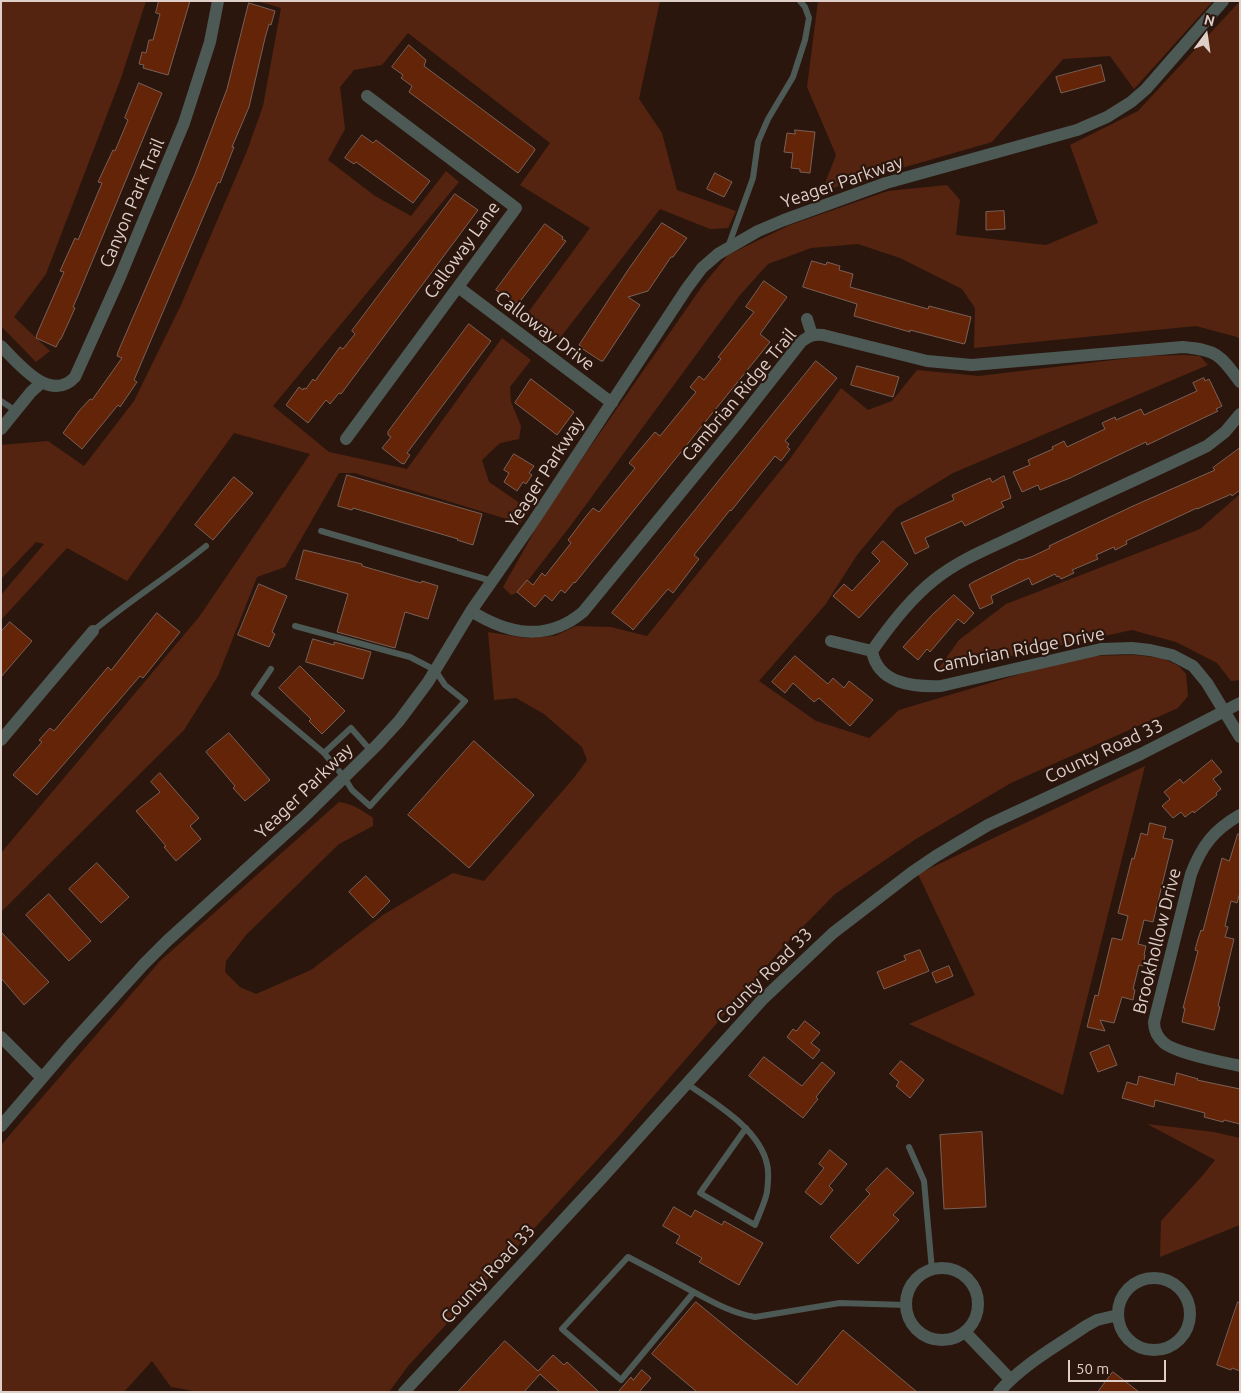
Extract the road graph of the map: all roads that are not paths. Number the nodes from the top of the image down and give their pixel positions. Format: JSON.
{"nodes":[{"id":1,"x":218,"y":1,"type":"edge"},
{"id":2,"x":800,"y":1,"type":"edge"},
{"id":3,"x":1223,"y":1,"type":"edge"},
{"id":4,"x":367,"y":96,"type":"dead end"},
{"id":5,"x":727,"y":249,"type":"junction"},
{"id":6,"x":458,"y":287,"type":"junction"},
{"id":7,"x":807,"y":319,"type":"dead end"},
{"id":8,"x":812,"y":335,"type":"junction"},
{"id":9,"x":1,"y":346,"type":"edge"},
{"id":10,"x":1240,"y":382,"type":"edge"},
{"id":11,"x":41,"y":383,"type":"junction"},
{"id":12,"x":1,"y":401,"type":"edge"},
{"id":13,"x":612,"y":403,"type":"junction"},
{"id":14,"x":16,"y":411,"type":"junction"},
{"id":15,"x":1240,"y":414,"type":"edge"},
{"id":16,"x":1,"y":429,"type":"edge"},
{"id":17,"x":346,"y":439,"type":"dead end"},
{"id":18,"x":321,"y":532,"type":"dead end"},
{"id":19,"x":206,"y":546,"type":"dead end"},
{"id":20,"x":492,"y":580,"type":"junction"},
{"id":21,"x":471,"y":612,"type":"junction"},
{"id":22,"x":295,"y":626,"type":"dead end"},
{"id":23,"x":93,"y":632,"type":"joint"},
{"id":24,"x":831,"y":641,"type":"dead end"},
{"id":25,"x":872,"y":651,"type":"junction"},
{"id":26,"x":271,"y":669,"type":"dead end"},
{"id":27,"x":436,"y":670,"type":"junction"},
{"id":28,"x":1240,"y":703,"type":"edge"},
{"id":29,"x":1224,"y":711,"type":"junction"},
{"id":30,"x":1240,"y":737,"type":"edge"},
{"id":31,"x":1,"y":740,"type":"edge"},
{"id":32,"x":371,"y":752,"type":"junction"},
{"id":33,"x":324,"y":753,"type":"junction"},
{"id":34,"x":344,"y":777,"type":"junction"},
{"id":35,"x":1240,"y":814,"type":"edge"},
{"id":36,"x":1,"y":1037,"type":"edge"},
{"id":37,"x":1240,"y":1066,"type":"edge"},
{"id":38,"x":42,"y":1078,"type":"junction"},
{"id":39,"x":686,"y":1083,"type":"junction"},
{"id":40,"x":1,"y":1126,"type":"edge"},
{"id":41,"x":746,"y":1128,"type":"junction"},
{"id":42,"x":909,"y":1147,"type":"dead end"},
{"id":43,"x":932,"y":1270,"type":"junction"},
{"id":44,"x":694,"y":1292,"type":"junction"},
{"id":45,"x":906,"y":1305,"type":"junction"},
{"id":46,"x":1118,"y":1315,"type":"junction"},
{"id":47,"x":966,"y":1333,"type":"junction"},
{"id":48,"x":1010,"y":1379,"type":"junction"},
{"id":49,"x":404,"y":1392,"type":"edge"},
{"id":50,"x":999,"y":1392,"type":"edge"}],
"edges":[{"from":1,"to":11,"type":"street","name":"Canyon Park Trail"},
{"from":2,"to":5,"type":"lane"},
{"from":3,"to":5,"type":"street","name":"Yeager Parkway"},
{"from":4,"to":6,"type":"street","name":"Calloway Lane"},
{"from":5,"to":13,"type":"street","name":"Yeager Parkway"},
{"from":6,"to":13,"type":"street","name":"Calloway Drive"},
{"from":6,"to":17,"type":"street","name":"Calloway Lane"},
{"from":7,"to":8,"type":"street"},
{"from":8,"to":10,"type":"street","name":"Cambrian Ridge Trail"},
{"from":8,"to":21,"type":"street","name":"Cambrian Ridge Trail"},
{"from":9,"to":11,"type":"street"},
{"from":11,"to":14,"type":"street"},
{"from":12,"to":14,"type":"lane"},
{"from":13,"to":20,"type":"street","name":"Yeager Parkway"},
{"from":14,"to":16,"type":"street"},
{"from":15,"to":25,"type":"street"},
{"from":18,"to":20,"type":"lane"},
{"from":19,"to":23,"type":"lane"},
{"from":20,"to":21,"type":"street","name":"Yeager Parkway"},
{"from":21,"to":27,"type":"street","name":"Yeager Parkway"},
{"from":22,"to":27,"type":"lane"},
{"from":23,"to":31,"type":"street"},
{"from":24,"to":25,"type":"street"},
{"from":25,"to":29,"type":"street","name":"Cambrian Ridge Drive"},
{"from":26,"to":33,"type":"lane"},
{"from":27,"to":32,"type":"street","name":"Yeager Parkway"},
{"from":27,"to":34,"type":"lane"},
{"from":28,"to":29,"type":"street","name":"County Road 33"},
{"from":29,"to":30,"type":"street","name":"Cambrian Ridge Drive"},
{"from":29,"to":39,"type":"street","name":"County Road 33"},
{"from":32,"to":33,"type":"lane"},
{"from":32,"to":34,"type":"street","name":"Yeager Parkway"},
{"from":33,"to":34,"type":"lane"},
{"from":34,"to":38,"type":"street","name":"Yeager Parkway"},
{"from":35,"to":37,"type":"street","name":"Brookhollow Drive"},
{"from":36,"to":38,"type":"street"},
{"from":38,"to":40,"type":"street","name":"Yeager Parkway"},
{"from":39,"to":41,"type":"lane"},
{"from":39,"to":49,"type":"street","name":"County Road 33"},
{"from":41,"to":41,"type":"lane"},
{"from":42,"to":43,"type":"lane"},
{"from":43,"to":45,"type":"street"},
{"from":43,"to":47,"type":"street"},
{"from":44,"to":44,"type":"lane"},
{"from":44,"to":45,"type":"lane"},
{"from":45,"to":47,"type":"street"},
{"from":46,"to":46,"type":"street"},
{"from":46,"to":48,"type":"street"},
{"from":47,"to":48,"type":"street"},
{"from":48,"to":50,"type":"street"}]}
